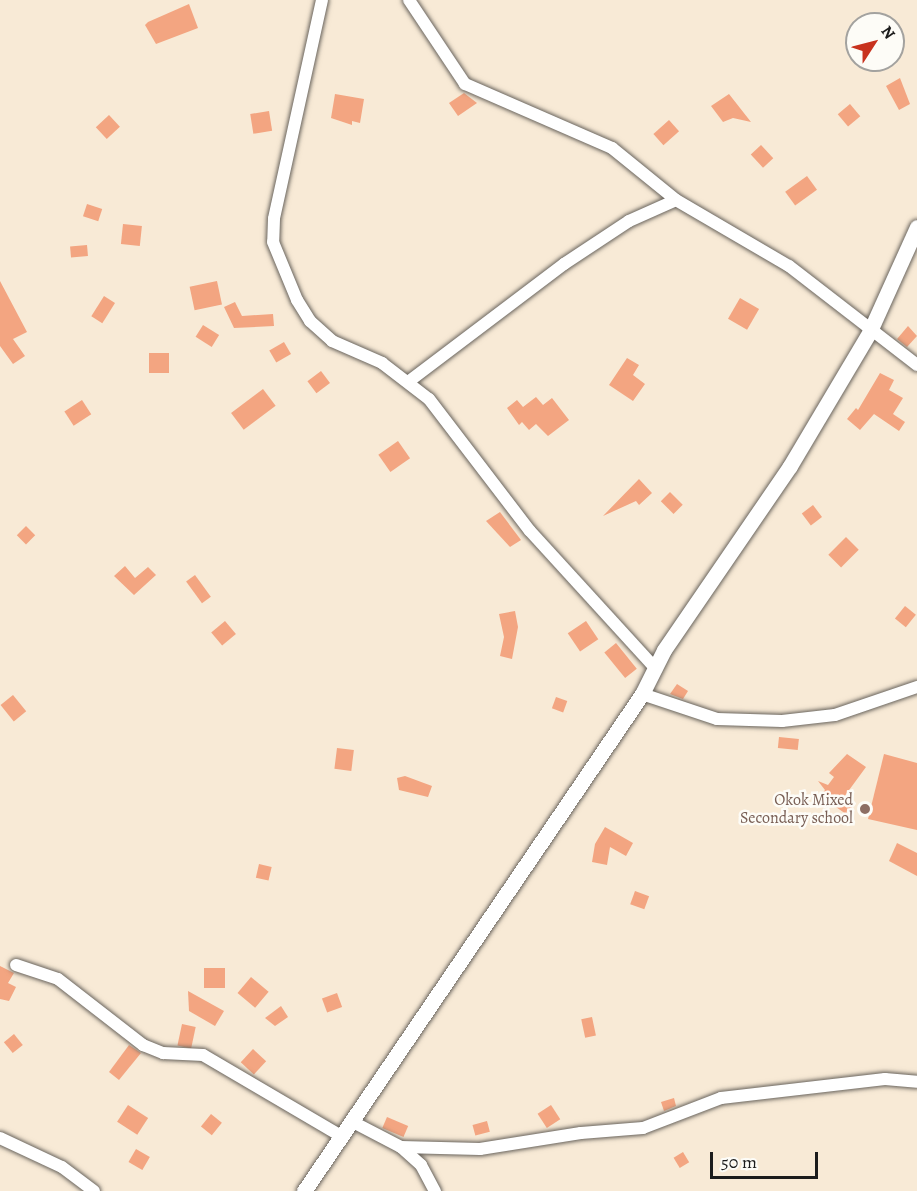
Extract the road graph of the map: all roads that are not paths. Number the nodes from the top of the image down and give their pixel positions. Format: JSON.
{"nodes":[{"id":1,"x":322,"y":0,"type":"edge"},
{"id":2,"x":409,"y":0,"type":"edge"},
{"id":3,"x":676,"y":200,"type":"junction"},
{"id":4,"x":917,"y":227,"type":"edge"},
{"id":5,"x":870,"y":331,"type":"junction"},
{"id":6,"x":917,"y":365,"type":"edge"},
{"id":7,"x":408,"y":382,"type":"junction"},
{"id":8,"x":656,"y":669,"type":"junction"},
{"id":9,"x":917,"y":687,"type":"edge"},
{"id":10,"x":642,"y":694,"type":"junction"},
{"id":11,"x":16,"y":965,"type":"dead end"},
{"id":12,"x":917,"y":1082,"type":"edge"},
{"id":13,"x":351,"y":1121,"type":"junction"},
{"id":14,"x":341,"y":1136,"type":"junction"},
{"id":15,"x":0,"y":1138,"type":"edge"},
{"id":16,"x":401,"y":1147,"type":"junction"},
{"id":17,"x":94,"y":1191,"type":"edge"},
{"id":18,"x":304,"y":1191,"type":"edge"},
{"id":19,"x":435,"y":1191,"type":"edge"}],
"edges":[{"from":1,"to":7,"type":"street"},
{"from":2,"to":3,"type":"street"},
{"from":3,"to":5,"type":"street"},
{"from":3,"to":7,"type":"street"},
{"from":4,"to":5,"type":"street"},
{"from":5,"to":6,"type":"street"},
{"from":5,"to":8,"type":"street"},
{"from":7,"to":8,"type":"street"},
{"from":8,"to":10,"type":"street"},
{"from":9,"to":10,"type":"street"},
{"from":10,"to":13,"type":"street"},
{"from":11,"to":14,"type":"street"},
{"from":12,"to":16,"type":"street"},
{"from":13,"to":14,"type":"street"},
{"from":13,"to":16,"type":"street"},
{"from":14,"to":18,"type":"street"},
{"from":15,"to":17,"type":"street"},
{"from":16,"to":19,"type":"street"}]}
